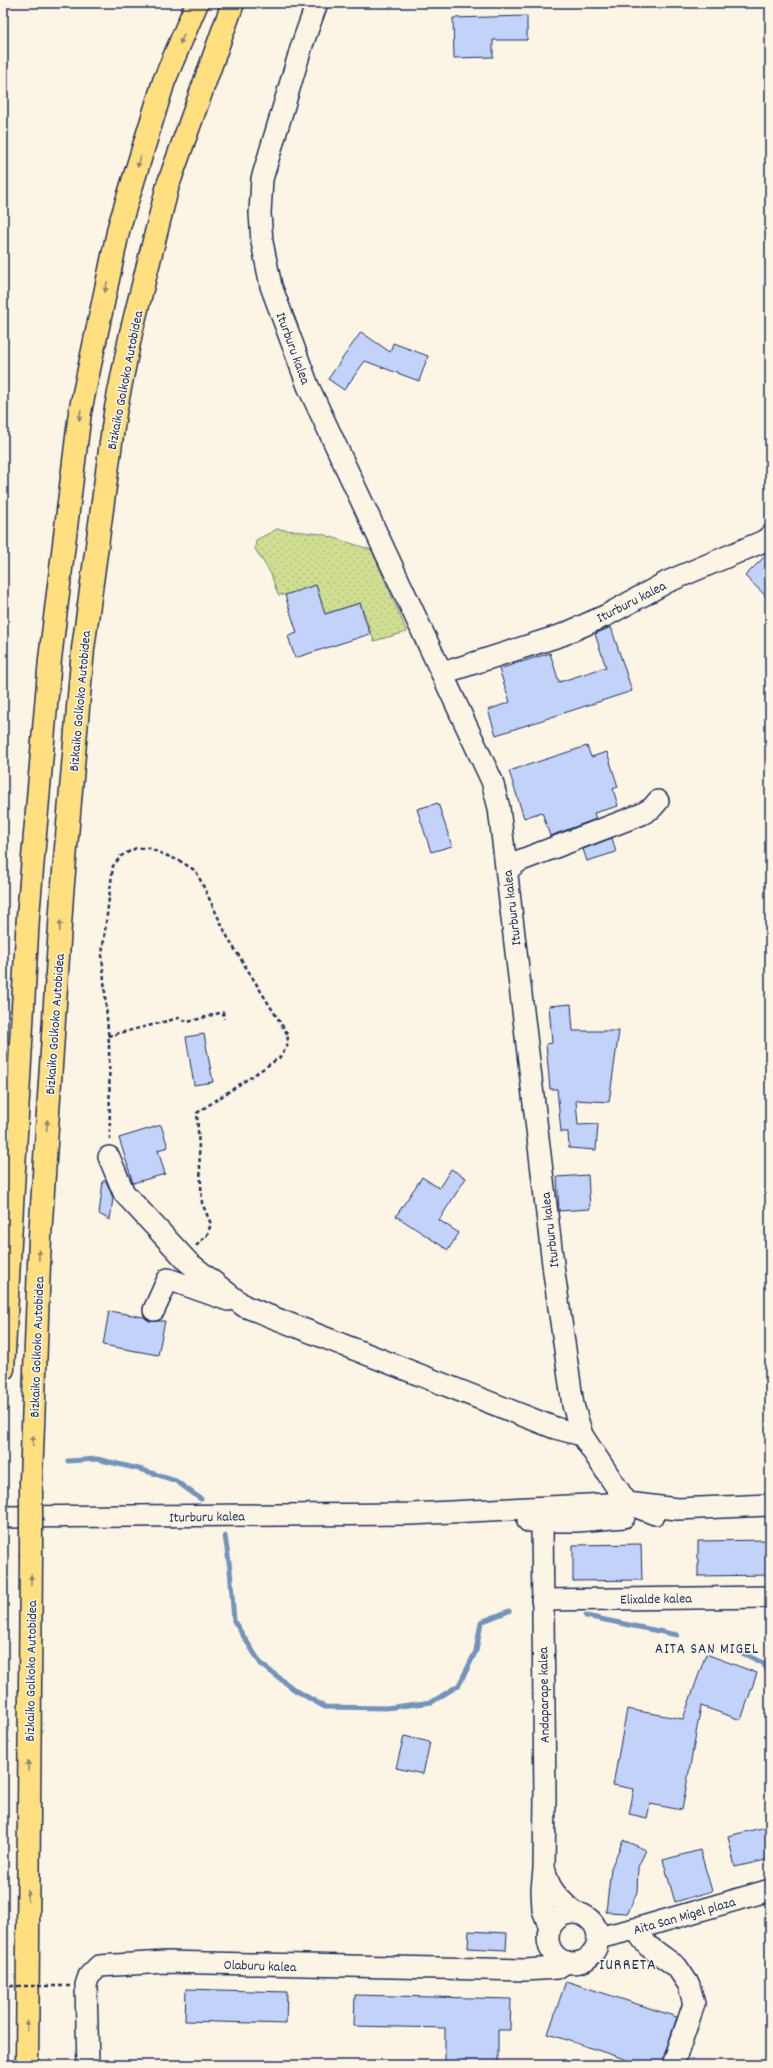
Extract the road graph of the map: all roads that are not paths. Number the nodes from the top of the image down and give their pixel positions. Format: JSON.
{"nodes":[{"id":1,"x":197,"y":3,"type":"edge"},
{"id":2,"x":233,"y":3,"type":"edge"},
{"id":3,"x":317,"y":3,"type":"edge"},
{"id":4,"x":770,"y":536,"type":"edge"},
{"id":5,"x":443,"y":673,"type":"junction"},
{"id":6,"x":658,"y":801,"type":"dead end"},
{"id":7,"x":507,"y":870,"type":"junction"},
{"id":8,"x":109,"y":1157,"type":"road end"},
{"id":9,"x":244,"y":1306,"type":"junction"},
{"id":10,"x":154,"y":1310,"type":"dead end"},
{"id":11,"x":3,"y":1369,"type":"edge"},
{"id":12,"x":582,"y":1435,"type":"junction"},
{"id":13,"x":627,"y":1503,"type":"junction"},
{"id":14,"x":602,"y":1504,"type":"junction"},
{"id":15,"x":770,"y":1505,"type":"edge"},
{"id":16,"x":743,"y":1507,"type":"junction"},
{"id":17,"x":677,"y":1509,"type":"junction"},
{"id":18,"x":770,"y":1509,"type":"edge"},
{"id":19,"x":462,"y":1510,"type":"junction"},
{"id":20,"x":411,"y":1514,"type":"junction"},
{"id":21,"x":655,"y":1514,"type":"junction"},
{"id":22,"x":3,"y":1517,"type":"edge"},
{"id":23,"x":542,"y":1522,"type":"junction"},
{"id":24,"x":770,"y":1596,"type":"edge"},
{"id":25,"x":542,"y":1600,"type":"junction"},
{"id":26,"x":544,"y":1869,"type":"junction"},
{"id":27,"x":770,"y":1890,"type":"edge"},
{"id":28,"x":574,"y":1913,"type":"junction"},
{"id":29,"x":635,"y":1929,"type":"junction"},
{"id":30,"x":549,"y":1935,"type":"junction"},
{"id":31,"x":598,"y":1938,"type":"junction"},
{"id":32,"x":567,"y":1962,"type":"junction"},
{"id":33,"x":525,"y":1970,"type":"junction"},
{"id":34,"x":27,"y":2065,"type":"edge"},
{"id":35,"x":88,"y":2065,"type":"edge"},
{"id":36,"x":673,"y":2065,"type":"edge"}],
"edges":[{"from":1,"to":11,"type":"highway","one_way":true},
{"from":34,"to":2,"type":"highway","name":"Bizkaiko Golkoko Autobidea","one_way":true,"bridge":true},
{"from":3,"to":5,"type":"street","name":"Iturburu kalea"},
{"from":4,"to":5,"type":"street","name":"Iturburu kalea"},
{"from":5,"to":7,"type":"street","name":"Iturburu kalea"},
{"from":6,"to":7,"type":"street"},
{"from":7,"to":12,"type":"street","name":"Iturburu kalea"},
{"from":8,"to":9,"type":"street"},
{"from":9,"to":10,"type":"street"},
{"from":9,"to":12,"type":"street"},
{"from":12,"to":13,"type":"street","name":"Iturburu kalea"},
{"from":13,"to":14,"type":"street"},
{"from":13,"to":17,"type":"street"},
{"from":13,"to":21,"type":"street"},
{"from":14,"to":19,"type":"street"},
{"from":14,"to":23,"type":"street"},
{"from":15,"to":16,"type":"street"},
{"from":16,"to":17,"type":"street"},
{"from":16,"to":18,"type":"street"},
{"from":17,"to":21,"type":"street"},
{"from":19,"to":20,"type":"street"},
{"from":19,"to":23,"type":"street"},
{"from":20,"to":22,"type":"street","name":"Iturburu kalea"},
{"from":20,"to":23,"type":"street"},
{"from":21,"to":23,"type":"street"},
{"from":23,"to":25,"type":"street","name":"Andaparape kalea"},
{"from":24,"to":25,"type":"street","name":"Elixalde kalea"},
{"from":25,"to":26,"type":"street","name":"Andaparape kalea"},
{"from":26,"to":28,"type":"street"},
{"from":26,"to":30,"type":"street"},
{"from":27,"to":29,"type":"street","name":"Aita San Migel plaza"},
{"from":28,"to":30,"type":"street"},
{"from":28,"to":31,"type":"street"},
{"from":29,"to":31,"type":"street","name":"Aita San Migel plaza"},
{"from":29,"to":36,"type":"street"},
{"from":30,"to":32,"type":"street"},
{"from":30,"to":33,"type":"street"},
{"from":31,"to":32,"type":"street"},
{"from":32,"to":33,"type":"street"},
{"from":33,"to":35,"type":"street","name":"Olaburu kalea"}]}
